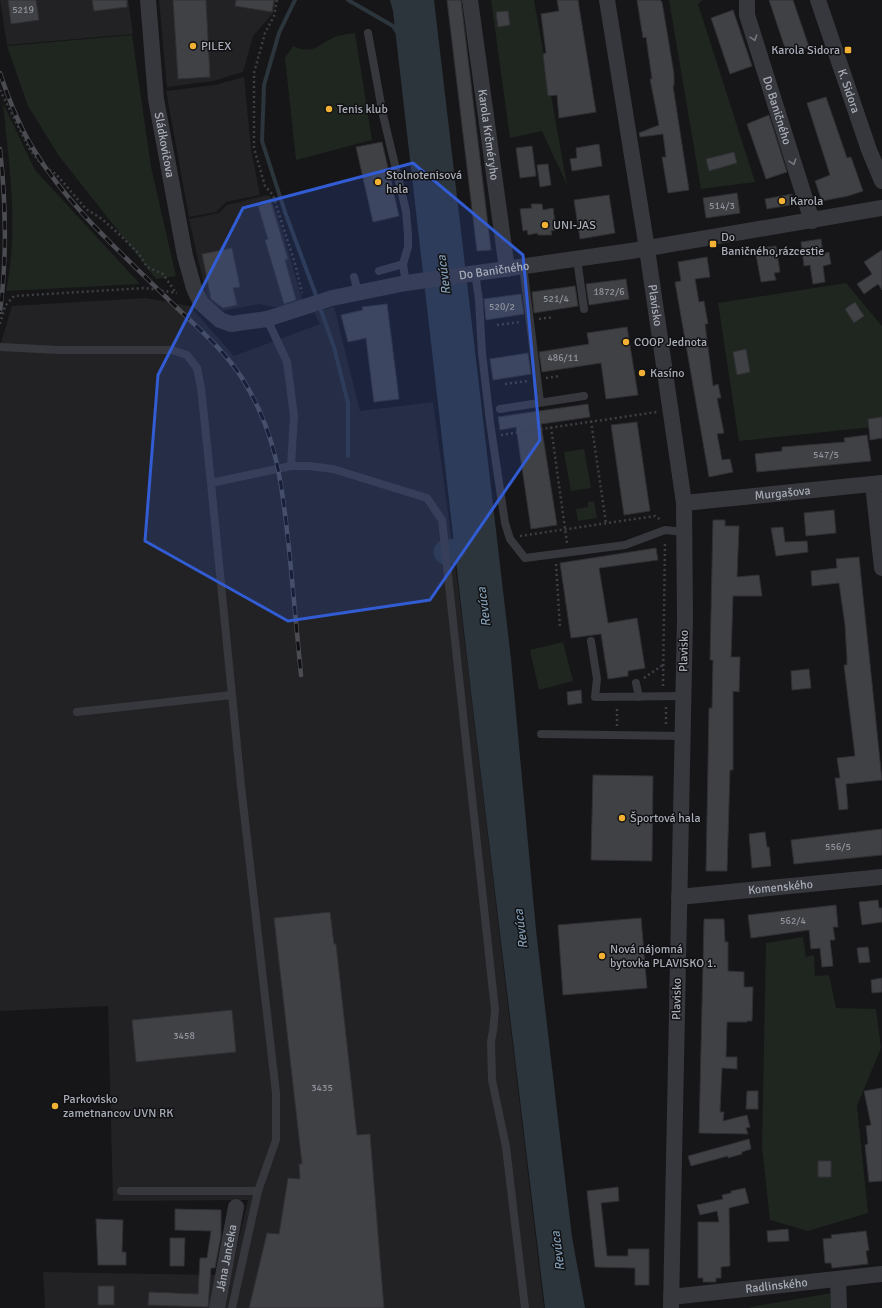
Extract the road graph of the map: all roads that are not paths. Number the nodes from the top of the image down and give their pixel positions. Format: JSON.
{"nodes":[{"id":1,"x":148,"y":0,"type":"edge"},
{"id":2,"x":470,"y":0,"type":"edge"},
{"id":3,"x":607,"y":0,"type":"edge"},
{"id":4,"x":747,"y":0,"type":"edge"},
{"id":5,"x":818,"y":0,"type":"edge"},
{"id":6,"x":368,"y":33,"type":"dead end"},
{"id":7,"x":882,"y":181,"type":"edge"},
{"id":8,"x":882,"y":208,"type":"edge"},
{"id":9,"x":812,"y":221,"type":"junction"},
{"id":10,"x":647,"y":249,"type":"junction"},
{"id":11,"x":577,"y":259,"type":"junction"},
{"id":12,"x":403,"y":264,"type":"junction"},
{"id":13,"x":523,"y":266,"type":"junction"},
{"id":14,"x":507,"y":269,"type":"junction"},
{"id":15,"x":379,"y":271,"type":"dead end"},
{"id":16,"x":473,"y":273,"type":"junction"},
{"id":17,"x":412,"y":282,"type":"junction"},
{"id":18,"x":194,"y":288,"type":"joint"},
{"id":19,"x":584,"y":310,"type":"dead end"},
{"id":20,"x":267,"y":319,"type":"junction"},
{"id":21,"x":0,"y":347,"type":"edge"},
{"id":22,"x":584,"y":396,"type":"dead end"},
{"id":23,"x":540,"y":402,"type":"junction"},
{"id":24,"x":500,"y":409,"type":"dead end"},
{"id":25,"x":291,"y":466,"type":"junction"},
{"id":26,"x":211,"y":483,"type":"junction"},
{"id":27,"x":878,"y":484,"type":"edge"},
{"id":28,"x":684,"y":503,"type":"junction"},
{"id":29,"x":684,"y":532,"type":"junction"},
{"id":30,"x":882,"y":568,"type":"edge"},
{"id":31,"x":591,"y":641,"type":"dead end"},
{"id":32,"x":636,"y":683,"type":"road end"},
{"id":33,"x":232,"y":695,"type":"junction"},
{"id":34,"x":683,"y":696,"type":"junction"},
{"id":35,"x":639,"y":697,"type":"junction"},
{"id":36,"x":78,"y":712,"type":"dead end"},
{"id":37,"x":541,"y":734,"type":"dead end"},
{"id":38,"x":674,"y":736,"type":"junction"},
{"id":39,"x":882,"y":877,"type":"edge"},
{"id":40,"x":679,"y":897,"type":"junction"},
{"id":41,"x":121,"y":1191,"type":"dead end"},
{"id":42,"x":258,"y":1191,"type":"junction"},
{"id":43,"x":236,"y":1207,"type":"dead end"},
{"id":44,"x":882,"y":1274,"type":"edge"},
{"id":45,"x":838,"y":1280,"type":"junction"},
{"id":46,"x":671,"y":1302,"type":"edge"},
{"id":47,"x":217,"y":1308,"type":"edge"},
{"id":48,"x":232,"y":1308,"type":"edge"},
{"id":49,"x":525,"y":1308,"type":"edge"},
{"id":50,"x":839,"y":1308,"type":"edge"}],
"edges":[{"from":1,"to":18,"type":"street","name":"Sládkovičova"},
{"from":2,"to":14,"type":"street","name":"Karola Krčméryho"},
{"from":3,"to":10,"type":"street","name":"Plavisko"},
{"from":4,"to":9,"type":"street","name":"Do Baničného","one_way":true},
{"from":5,"to":7,"type":"street","name":"K. Sidora"},
{"from":6,"to":12,"type":"lane"},
{"from":8,"to":9,"type":"street","name":"Do Baničného"},
{"from":9,"to":10,"type":"street","name":"Do Baničného"},
{"from":10,"to":11,"type":"street","name":"Do Baničného"},
{"from":10,"to":28,"type":"street","name":"Plavisko"},
{"from":11,"to":13,"type":"street","name":"Do Baničného"},
{"from":11,"to":19,"type":"lane"},
{"from":12,"to":15,"type":"lane"},
{"from":12,"to":17,"type":"lane"},
{"from":13,"to":14,"type":"street","name":"Do Baničného"},
{"from":13,"to":23,"type":"lane"},
{"from":14,"to":16,"type":"street","name":"Do Baničného"},
{"from":16,"to":17,"type":"street","name":"Do Baničného"},
{"from":16,"to":29,"type":"lane"},
{"from":17,"to":20,"type":"street","name":"Do Baničného"},
{"from":18,"to":20,"type":"street","name":"Do Baničného"},
{"from":20,"to":25,"type":"lane"},
{"from":21,"to":26,"type":"lane"},
{"from":22,"to":23,"type":"lane"},
{"from":23,"to":24,"type":"lane"},
{"from":25,"to":26,"type":"lane"},
{"from":25,"to":49,"type":"lane"},
{"from":26,"to":33,"type":"lane"},
{"from":27,"to":28,"type":"street","name":"Murgašova"},
{"from":27,"to":30,"type":"street"},
{"from":28,"to":29,"type":"street","name":"Plavisko"},
{"from":29,"to":34,"type":"street","name":"Plavisko"},
{"from":31,"to":35,"type":"lane"},
{"from":32,"to":35,"type":"lane"},
{"from":33,"to":36,"type":"lane"},
{"from":33,"to":42,"type":"lane"},
{"from":34,"to":35,"type":"lane"},
{"from":34,"to":38,"type":"street","name":"Plavisko"},
{"from":37,"to":38,"type":"lane"},
{"from":38,"to":40,"type":"street","name":"Plavisko"},
{"from":39,"to":40,"type":"street","name":"Komenského"},
{"from":40,"to":46,"type":"street","name":"Plavisko"},
{"from":41,"to":42,"type":"lane"},
{"from":42,"to":48,"type":"lane"},
{"from":43,"to":47,"type":"street","name":"Jána Jančeka"},
{"from":44,"to":45,"type":"street","name":"Radlinského"},
{"from":45,"to":46,"type":"street","name":"Radlinského"},
{"from":45,"to":50,"type":"street"}]}
